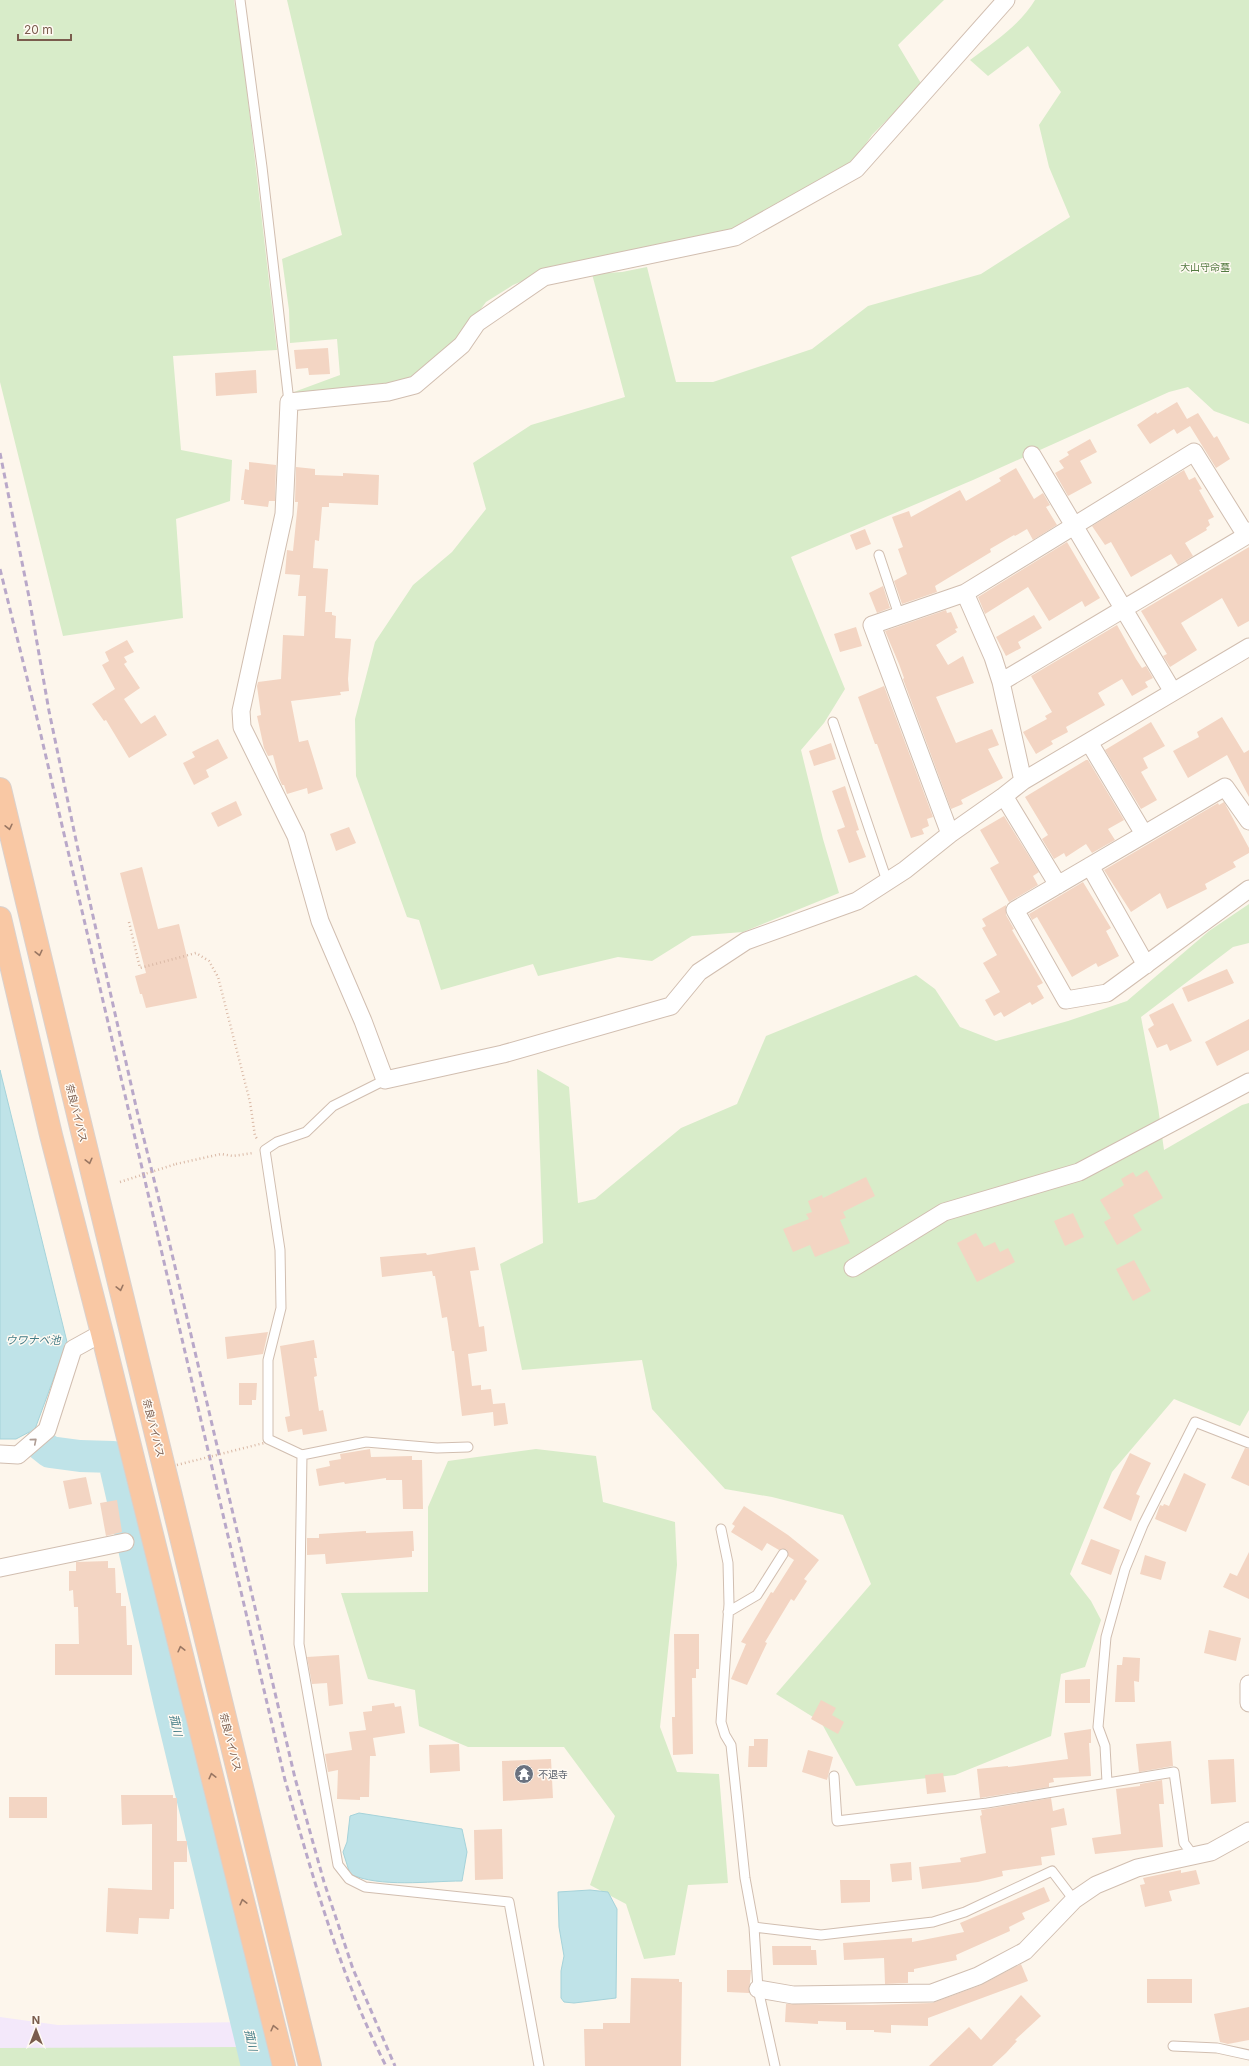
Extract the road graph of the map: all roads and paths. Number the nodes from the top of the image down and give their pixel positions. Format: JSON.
{"nodes":[{"id":1,"x":240,"y":0,"type":"edge"},
{"id":2,"x":1006,"y":0,"type":"edge"},
{"id":3,"x":289,"y":402,"type":"junction"},
{"id":4,"x":1032,"y":455,"type":"dead end"},
{"id":5,"x":1074,"y":526,"type":"junction"},
{"id":6,"x":1249,"y":533,"type":"edge"},
{"id":7,"x":879,"y":555,"type":"dead end"},
{"id":8,"x":965,"y":593,"type":"junction"},
{"id":9,"x":1124,"y":609,"type":"junction"},
{"id":10,"x":899,"y":615,"type":"junction"},
{"id":11,"x":1249,"y":647,"type":"edge"},
{"id":12,"x":1001,"y":682,"type":"junction"},
{"id":13,"x":1172,"y":692,"type":"junction"},
{"id":14,"x":833,"y":722,"type":"dead end"},
{"id":15,"x":1089,"y":742,"type":"junction"},
{"id":16,"x":1023,"y":781,"type":"junction"},
{"id":17,"x":0,"y":789,"type":"edge"},
{"id":18,"x":1004,"y":796,"type":"junction"},
{"id":19,"x":1249,"y":819,"type":"edge"},
{"id":20,"x":950,"y":834,"type":"junction"},
{"id":21,"x":1144,"y":834,"type":"junction"},
{"id":22,"x":1090,"y":866,"type":"junction"},
{"id":23,"x":888,"y":881,"type":"junction"},
{"id":24,"x":1058,"y":885,"type":"junction"},
{"id":25,"x":1249,"y":889,"type":"edge"},
{"id":26,"x":0,"y":918,"type":"edge"},
{"id":27,"x":129,"y":922,"type":"dead end"},
{"id":28,"x":1146,"y":965,"type":"junction"},
{"id":29,"x":385,"y":1080,"type":"junction"},
{"id":30,"x":1249,"y":1082,"type":"edge"},
{"id":31,"x":265,"y":1150,"type":"junction"},
{"id":32,"x":120,"y":1182,"type":"dead end"},
{"id":33,"x":853,"y":1268,"type":"dead end"},
{"id":34,"x":102,"y":1333,"type":"junction"},
{"id":35,"x":264,"y":1443,"type":"dead end"},
{"id":36,"x":1249,"y":1443,"type":"edge"},
{"id":37,"x":468,"y":1447,"type":"dead end"},
{"id":38,"x":0,"y":1454,"type":"edge"},
{"id":39,"x":302,"y":1455,"type":"junction"},
{"id":40,"x":177,"y":1465,"type":"dead end"},
{"id":41,"x":721,"y":1528,"type":"dead end"},
{"id":42,"x":125,"y":1542,"type":"dead end"},
{"id":43,"x":783,"y":1554,"type":"dead end"},
{"id":44,"x":0,"y":1568,"type":"edge"},
{"id":45,"x":728,"y":1612,"type":"junction"},
{"id":46,"x":1249,"y":1684,"type":"edge"},
{"id":47,"x":1249,"y":1703,"type":"edge"},
{"id":48,"x":834,"y":1776,"type":"dead end"},
{"id":49,"x":1108,"y":1782,"type":"junction"},
{"id":50,"x":1249,"y":1831,"type":"edge"},
{"id":51,"x":1198,"y":1856,"type":"junction"},
{"id":52,"x":1074,"y":1900,"type":"junction"},
{"id":53,"x":754,"y":1927,"type":"junction"},
{"id":54,"x":758,"y":1989,"type":"junction"},
{"id":55,"x":1174,"y":2046,"type":"dead end"},
{"id":56,"x":1249,"y":2055,"type":"edge"},
{"id":57,"x":284,"y":2066,"type":"edge"},
{"id":58,"x":310,"y":2066,"type":"edge"},
{"id":59,"x":539,"y":2066,"type":"edge"},
{"id":60,"x":775,"y":2066,"type":"edge"}],
"edges":[{"from":1,"to":3,"type":"lane"},
{"from":2,"to":3,"type":"street"},
{"from":3,"to":29,"type":"street"},
{"from":4,"to":5,"type":"street"},
{"from":5,"to":6,"type":"street"},
{"from":5,"to":8,"type":"street"},
{"from":5,"to":9,"type":"street"},
{"from":6,"to":9,"type":"street"},
{"from":7,"to":10,"type":"lane"},
{"from":8,"to":10,"type":"street"},
{"from":8,"to":12,"type":"street"},
{"from":9,"to":12,"type":"street"},
{"from":9,"to":13,"type":"street"},
{"from":10,"to":20,"type":"street"},
{"from":11,"to":13,"type":"street"},
{"from":12,"to":16,"type":"street"},
{"from":13,"to":15,"type":"street"},
{"from":14,"to":23,"type":"lane"},
{"from":15,"to":16,"type":"street"},
{"from":15,"to":21,"type":"street"},
{"from":16,"to":18,"type":"street"},
{"from":17,"to":58,"type":"highway","name":"奈良バイパス","one_way":true},
{"from":18,"to":20,"type":"street"},
{"from":18,"to":24,"type":"street"},
{"from":19,"to":21,"type":"street"},
{"from":20,"to":23,"type":"street"},
{"from":21,"to":22,"type":"street"},
{"from":22,"to":24,"type":"street"},
{"from":22,"to":28,"type":"street"},
{"from":23,"to":29,"type":"street"},
{"from":24,"to":28,"type":"street"},
{"from":25,"to":28,"type":"street"},
{"from":26,"to":34,"type":"highway"},
{"from":27,"to":31,"type":"path"},
{"from":29,"to":31,"type":"lane"},
{"from":30,"to":33,"type":"street"},
{"from":31,"to":32,"type":"path","bridge":true},
{"from":31,"to":39,"type":"lane"},
{"from":38,"to":34,"type":"street","one_way":true},
{"from":57,"to":34,"type":"highway","one_way":true},
{"from":35,"to":40,"type":"path","bridge":true},
{"from":36,"to":49,"type":"lane"},
{"from":37,"to":39,"type":"lane"},
{"from":39,"to":59,"type":"lane"},
{"from":41,"to":45,"type":"lane"},
{"from":42,"to":44,"type":"street"},
{"from":43,"to":45,"type":"lane"},
{"from":45,"to":53,"type":"lane"},
{"from":46,"to":47,"type":"street"},
{"from":48,"to":49,"type":"lane"},
{"from":49,"to":51,"type":"lane"},
{"from":50,"to":51,"type":"street"},
{"from":51,"to":52,"type":"street"},
{"from":52,"to":53,"type":"lane"},
{"from":52,"to":54,"type":"street"},
{"from":53,"to":54,"type":"lane"},
{"from":54,"to":60,"type":"lane"},
{"from":55,"to":56,"type":"lane"}]}
